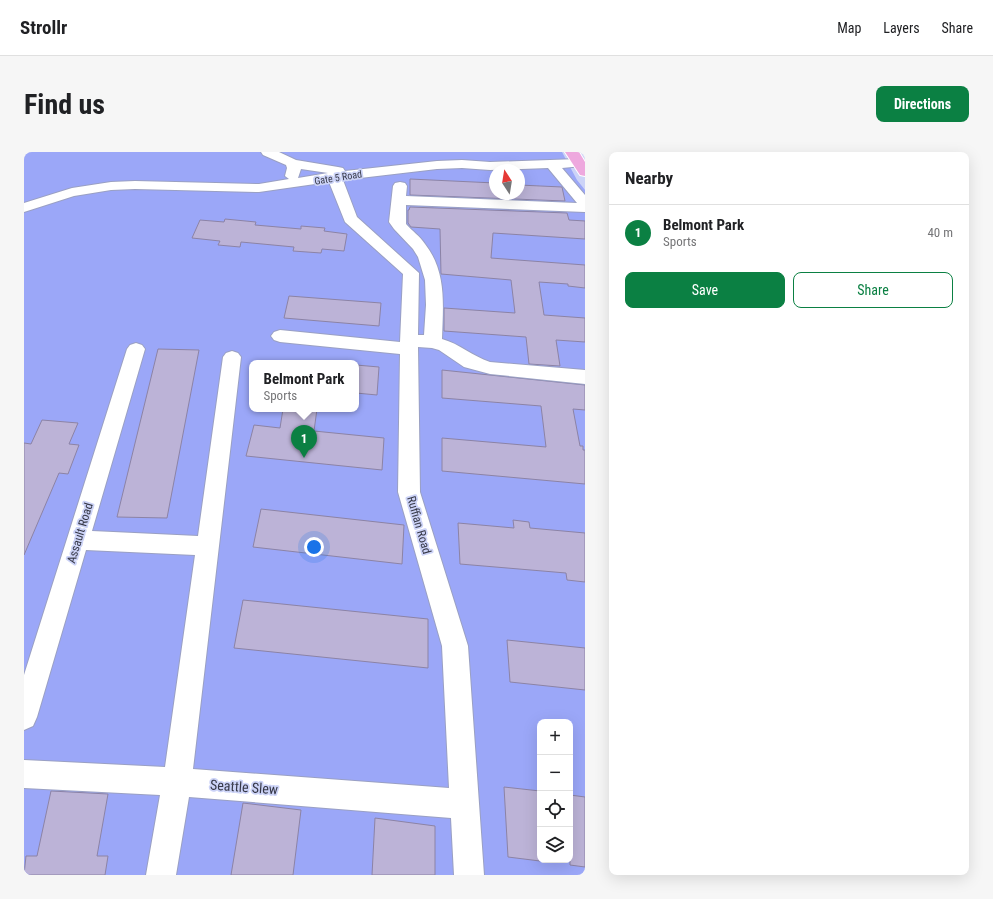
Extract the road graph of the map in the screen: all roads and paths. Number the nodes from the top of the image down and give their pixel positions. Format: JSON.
{"nodes":[{"id":1,"x":268,"y":152,"type":"edge"},
{"id":2,"x":524,"y":152,"type":"edge"},
{"id":3,"x":578,"y":162,"type":"edge"},
{"id":4,"x":292,"y":163,"type":"junction"},
{"id":5,"x":462,"y":164,"type":"junction"},
{"id":6,"x":552,"y":164,"type":"junction"},
{"id":7,"x":400,"y":169,"type":"junction"},
{"id":8,"x":365,"y":172,"type":"junction"},
{"id":9,"x":336,"y":178,"type":"junction"},
{"id":10,"x":287,"y":185,"type":"junction"},
{"id":11,"x":399,"y":200,"type":"junction"},
{"id":12,"x":585,"y":204,"type":"edge"},
{"id":13,"x":24,"y":208,"type":"edge"},
{"id":14,"x":585,"y":208,"type":"edge"},
{"id":15,"x":280,"y":336,"type":"dead end"},
{"id":16,"x":433,"y":342,"type":"junction"},
{"id":17,"x":409,"y":344,"type":"junction"},
{"id":18,"x":136,"y":349,"type":"dead end"},
{"id":19,"x":232,"y":357,"type":"dead end"},
{"id":20,"x":585,"y":377,"type":"edge"},
{"id":21,"x":78,"y":540,"type":"junction"},
{"id":22,"x":208,"y":546,"type":"junction"},
{"id":23,"x":24,"y":717,"type":"edge"},
{"id":24,"x":24,"y":774,"type":"edge"},
{"id":25,"x":177,"y":782,"type":"junction"},
{"id":26,"x":464,"y":804,"type":"junction"},
{"id":27,"x":161,"y":875,"type":"edge"},
{"id":28,"x":469,"y":875,"type":"edge"}],
"edges":[{"from":1,"to":4,"type":"street"},
{"from":2,"to":5,"type":"street","name":"Gate 5 Road"},
{"from":3,"to":6,"type":"street","name":"Gate 5 Road"},
{"from":4,"to":8,"type":"street"},
{"from":4,"to":10,"type":"street"},
{"from":5,"to":6,"type":"street","name":"Gate 5 Road"},
{"from":5,"to":7,"type":"street","name":"Gate 5 Road"},
{"from":6,"to":12,"type":"street"},
{"from":7,"to":8,"type":"street","name":"Gate 5 Road"},
{"from":7,"to":11,"type":"street"},
{"from":8,"to":9,"type":"street","name":"Gate 5 Road"},
{"from":9,"to":10,"type":"street","name":"Gate 5 Road"},
{"from":9,"to":17,"type":"street","name":"Ruffian Road"},
{"from":10,"to":13,"type":"street","name":"Gate 5 Road"},
{"from":11,"to":14,"type":"street"},
{"from":11,"to":16,"type":"street"},
{"from":15,"to":17,"type":"street"},
{"from":16,"to":17,"type":"street"},
{"from":16,"to":20,"type":"street"},
{"from":17,"to":26,"type":"street","name":"Ruffian Road"},
{"from":18,"to":21,"type":"street","name":"Assault Road"},
{"from":19,"to":22,"type":"street"},
{"from":21,"to":22,"type":"street"},
{"from":21,"to":23,"type":"street","name":"Assault Road"},
{"from":22,"to":25,"type":"street"},
{"from":24,"to":25,"type":"street","name":"Seattle Slew"},
{"from":25,"to":26,"type":"street","name":"Seattle Slew"},
{"from":25,"to":27,"type":"street"},
{"from":26,"to":28,"type":"street","name":"Ruffian Road"}]}
